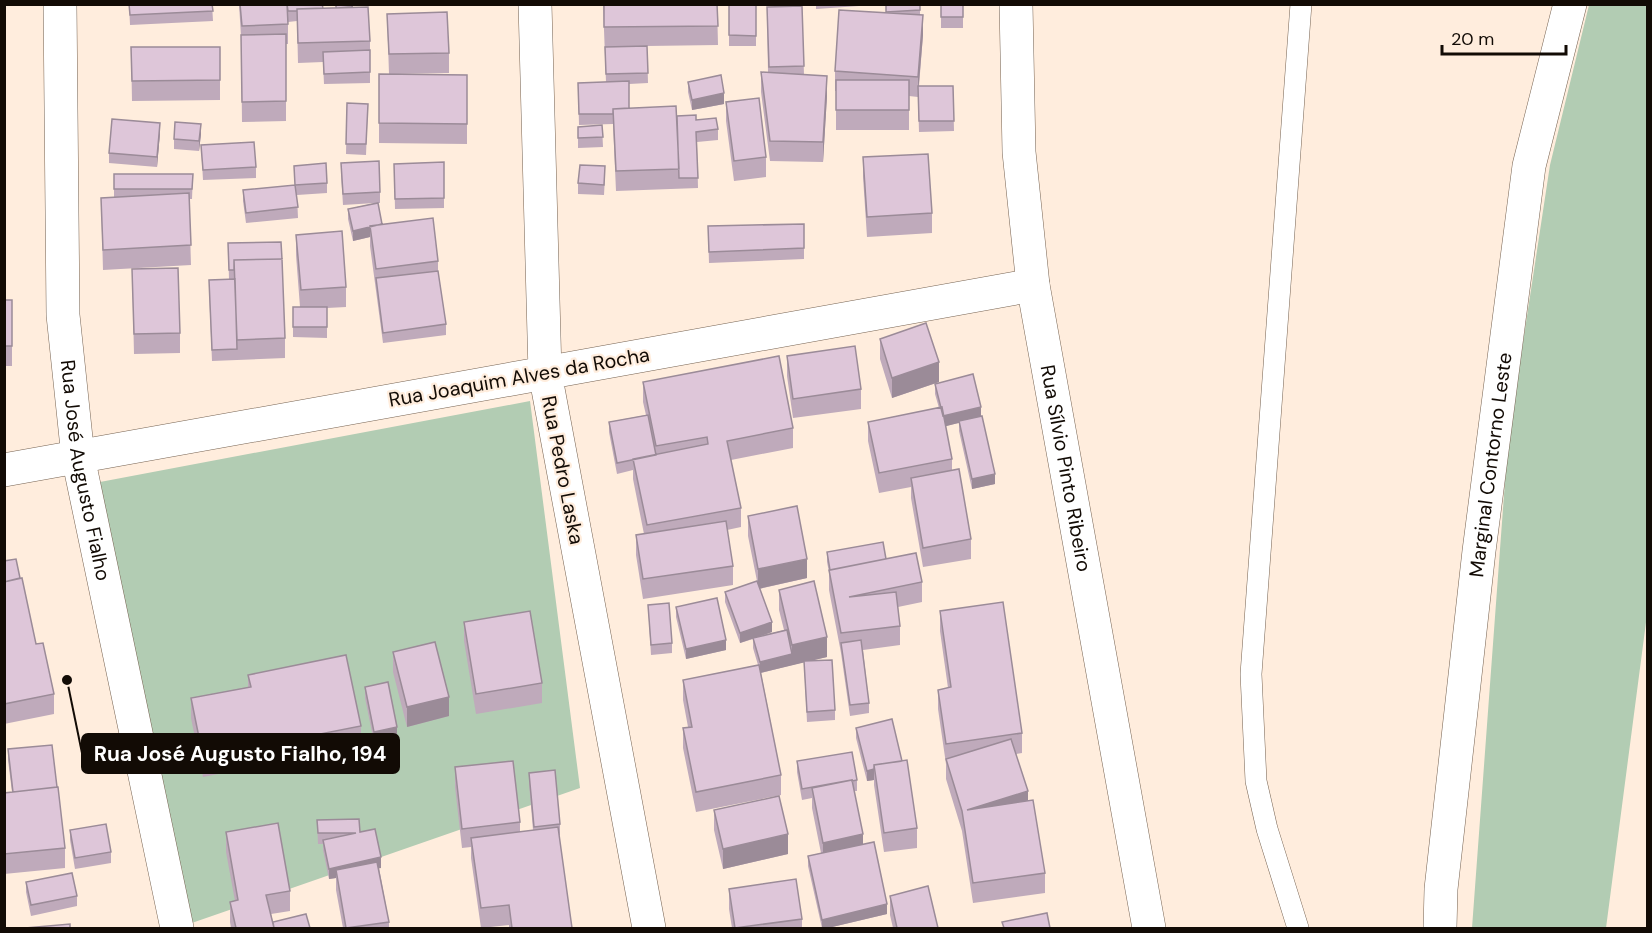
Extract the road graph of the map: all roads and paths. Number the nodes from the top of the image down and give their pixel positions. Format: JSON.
{"nodes":[{"id":1,"x":60,"y":4,"type":"edge"},
{"id":2,"x":535,"y":4,"type":"edge"},
{"id":3,"x":1016,"y":4,"type":"edge"},
{"id":4,"x":1301,"y":4,"type":"edge"},
{"id":5,"x":1570,"y":4,"type":"edge"},
{"id":6,"x":1033,"y":285,"type":"junction"},
{"id":7,"x":545,"y":373,"type":"junction"},
{"id":8,"x":78,"y":457,"type":"junction"},
{"id":9,"x":4,"y":470,"type":"edge"},
{"id":10,"x":177,"y":928,"type":"edge"},
{"id":11,"x":649,"y":928,"type":"edge"},
{"id":12,"x":1149,"y":928,"type":"edge"},
{"id":13,"x":1298,"y":928,"type":"edge"},
{"id":14,"x":1440,"y":928,"type":"edge"}],
"edges":[{"from":1,"to":8,"type":"street","name":"Rua José Augusto Fialho"},
{"from":2,"to":7,"type":"street","name":"Rua Pedro Laska"},
{"from":3,"to":6,"type":"street","name":"Rua Sílvio Pinto Ribeiro"},
{"from":4,"to":13,"type":"lane"},
{"from":5,"to":14,"type":"street","name":"Marginal Contorno Leste"},
{"from":6,"to":7,"type":"street","name":"Rua Joaquim Alves da Rocha"},
{"from":6,"to":12,"type":"street","name":"Rua Sílvio Pinto Ribeiro"},
{"from":7,"to":8,"type":"street","name":"Rua Joaquim Alves da Rocha"},
{"from":7,"to":11,"type":"street","name":"Rua Pedro Laska"},
{"from":8,"to":9,"type":"street","name":"Rua Joaquim Alves da Rocha"},
{"from":8,"to":10,"type":"street","name":"Rua José Augusto Fialho"}]}
